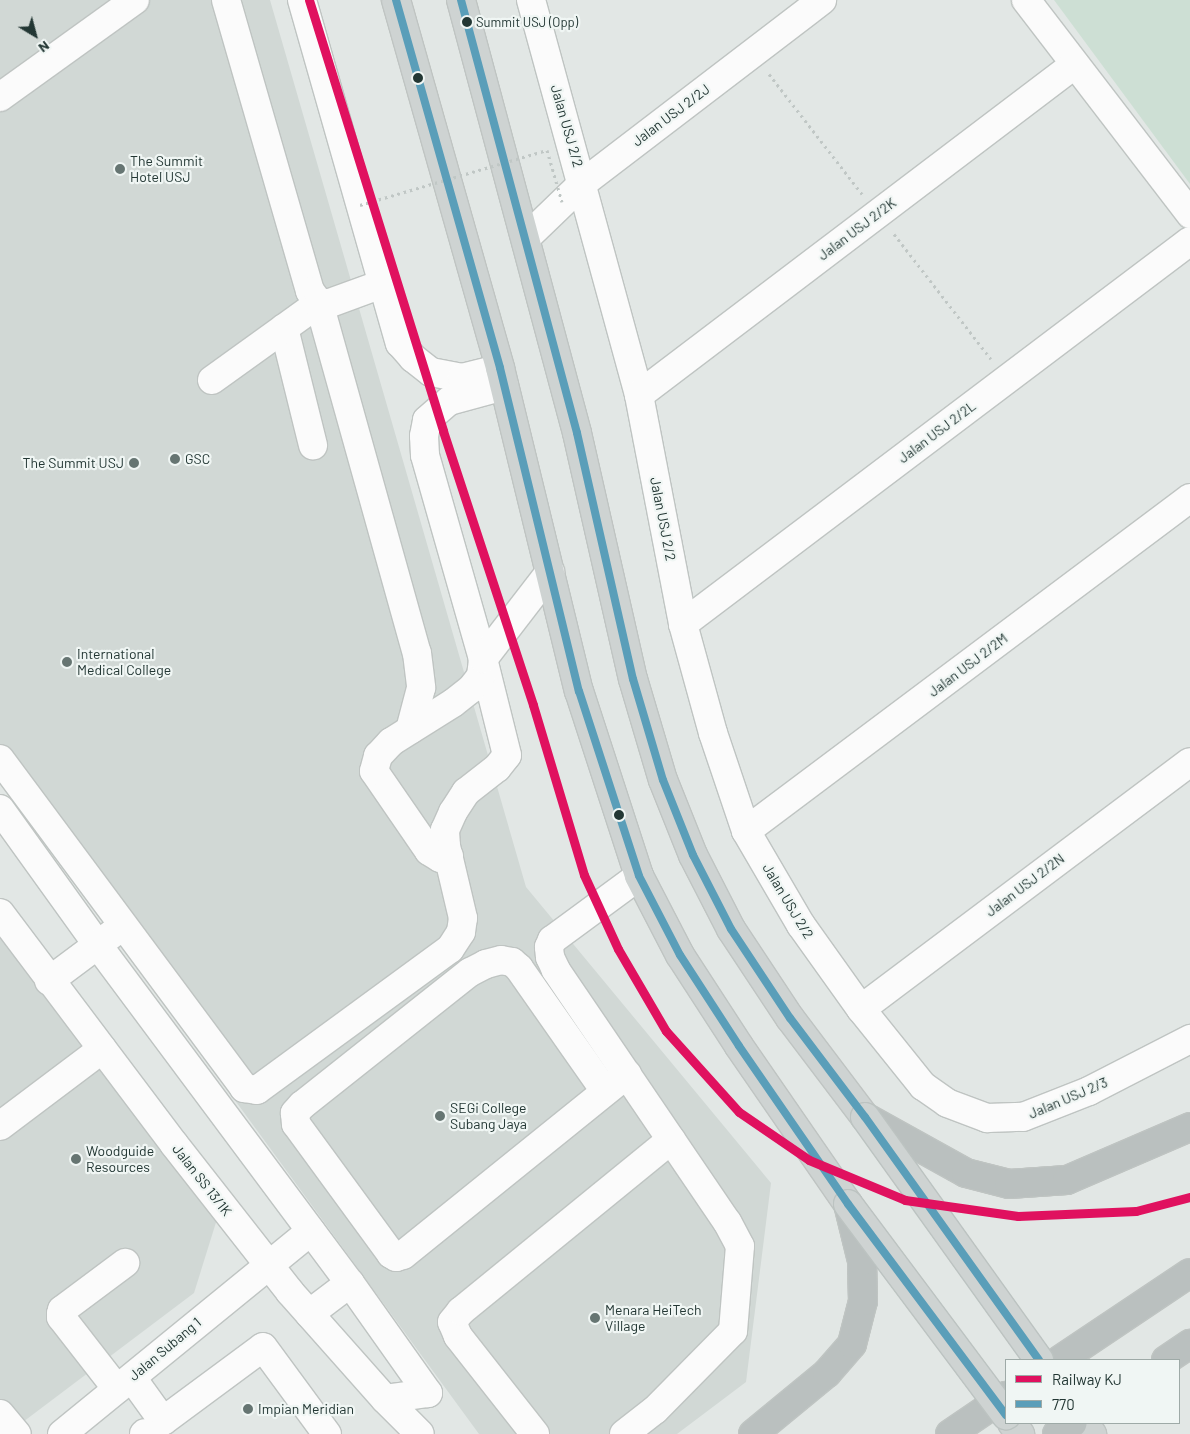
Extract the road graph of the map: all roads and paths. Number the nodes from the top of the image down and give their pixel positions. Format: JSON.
{"nodes":[{"id":1,"x":135,"y":0,"type":"edge"},
{"id":2,"x":226,"y":0,"type":"edge"},
{"id":3,"x":302,"y":0,"type":"edge"},
{"id":4,"x":396,"y":0,"type":"edge"},
{"id":5,"x":461,"y":0,"type":"edge"},
{"id":6,"x":531,"y":0,"type":"edge"},
{"id":7,"x":822,"y":0,"type":"edge"},
{"id":8,"x":1026,"y":0,"type":"edge"},
{"id":9,"x":1075,"y":64,"type":"junction"},
{"id":10,"x":0,"y":97,"type":"edge"},
{"id":11,"x":582,"y":183,"type":"junction"},
{"id":12,"x":562,"y":202,"type":"junction"},
{"id":13,"x":360,"y":205,"type":"junction"},
{"id":14,"x":1190,"y":214,"type":"edge"},
{"id":15,"x":527,"y":238,"type":"junction"},
{"id":16,"x":1190,"y":241,"type":"edge"},
{"id":17,"x":382,"y":284,"type":"junction"},
{"id":18,"x":319,"y":303,"type":"junction"},
{"id":19,"x":284,"y":328,"type":"junction"},
{"id":20,"x":502,"y":377,"type":"junction"},
{"id":21,"x":212,"y":380,"type":"dead end"},
{"id":22,"x":639,"y":395,"type":"junction"},
{"id":23,"x":313,"y":445,"type":"dead end"},
{"id":24,"x":1190,"y":498,"type":"edge"},
{"id":25,"x":550,"y":572,"type":"junction"},
{"id":26,"x":684,"y":624,"type":"junction"},
{"id":27,"x":483,"y":659,"type":"junction"},
{"id":28,"x":410,"y":730,"type":"junction"},
{"id":29,"x":0,"y":759,"type":"edge"},
{"id":30,"x":1190,"y":762,"type":"edge"},
{"id":31,"x":0,"y":808,"type":"edge"},
{"id":32,"x":746,"y":831,"type":"junction"},
{"id":33,"x":449,"y":856,"type":"junction"},
{"id":34,"x":639,"y":876,"type":"junction"},
{"id":35,"x":0,"y":913,"type":"edge"},
{"id":36,"x":124,"y":925,"type":"junction"},
{"id":37,"x":97,"y":944,"type":"junction"},
{"id":38,"x":50,"y":981,"type":"junction"},
{"id":39,"x":861,"y":1009,"type":"junction"},
{"id":40,"x":1190,"y":1039,"type":"edge"},
{"id":41,"x":102,"y":1049,"type":"junction"},
{"id":42,"x":626,"y":1074,"type":"junction"},
{"id":43,"x":605,"y":1091,"type":"junction"},
{"id":44,"x":865,"y":1117,"type":"junction"},
{"id":45,"x":0,"y":1126,"type":"edge"},
{"id":46,"x":1190,"y":1127,"type":"edge"},
{"id":47,"x":672,"y":1140,"type":"junction"},
{"id":48,"x":848,"y":1204,"type":"junction"},
{"id":49,"x":312,"y":1230,"type":"junction"},
{"id":50,"x":125,"y":1263,"type":"dead end"},
{"id":51,"x":268,"y":1264,"type":"junction"},
{"id":52,"x":1190,"y":1273,"type":"edge"},
{"id":53,"x":350,"y":1283,"type":"junction"},
{"id":54,"x":309,"y":1314,"type":"junction"},
{"id":55,"x":1190,"y":1344,"type":"edge"},
{"id":56,"x":1038,"y":1359,"type":"edge"},
{"id":57,"x":1061,"y":1359,"type":"edge"},
{"id":58,"x":1168,"y":1359,"type":"edge"},
{"id":59,"x":124,"y":1384,"type":"junction"},
{"id":60,"x":1005,"y":1397,"type":"edge"},
{"id":61,"x":385,"y":1399,"type":"junction"},
{"id":62,"x":0,"y":1414,"type":"edge"},
{"id":63,"x":1005,"y":1414,"type":"edge"},
{"id":64,"x":1072,"y":1424,"type":"edge"},
{"id":65,"x":17,"y":1434,"type":"edge"},
{"id":66,"x":62,"y":1434,"type":"edge"},
{"id":67,"x":327,"y":1434,"type":"edge"},
{"id":68,"x":420,"y":1434,"type":"edge"},
{"id":69,"x":536,"y":1434,"type":"edge"},
{"id":70,"x":624,"y":1434,"type":"edge"},
{"id":71,"x":753,"y":1434,"type":"edge"},
{"id":72,"x":950,"y":1434,"type":"edge"},
{"id":73,"x":1057,"y":1434,"type":"edge"}],
"edges":[{"from":1,"to":10,"type":"street"},
{"from":2,"to":18,"type":"street"},
{"from":3,"to":13,"type":"street"},
{"from":4,"to":20,"type":"main road"},
{"from":5,"to":15,"type":"main road"},
{"from":6,"to":11,"type":"street","name":"Jalan USJ 2/2"},
{"from":7,"to":11,"type":"street","name":"Jalan USJ 2/2J"},
{"from":8,"to":9,"type":"street"},
{"from":9,"to":14,"type":"street"},
{"from":9,"to":22,"type":"street","name":"Jalan USJ 2/2K"},
{"from":11,"to":12,"type":"street","name":"Jalan USJ 2/2J"},
{"from":11,"to":22,"type":"street","name":"Jalan USJ 2/2"},
{"from":12,"to":13,"type":"path","bridge":true},
{"from":12,"to":15,"type":"street","name":"Jalan USJ 2/2J"},
{"from":13,"to":17,"type":"street"},
{"from":15,"to":44,"type":"main road"},
{"from":16,"to":26,"type":"street","name":"Jalan USJ 2/2L"},
{"from":17,"to":18,"type":"street"},
{"from":17,"to":20,"type":"street"},
{"from":18,"to":19,"type":"street"},
{"from":18,"to":28,"type":"street"},
{"from":19,"to":21,"type":"street"},
{"from":19,"to":23,"type":"street"},
{"from":20,"to":25,"type":"main road"},
{"from":20,"to":27,"type":"street"},
{"from":22,"to":26,"type":"street","name":"Jalan USJ 2/2"},
{"from":24,"to":32,"type":"street","name":"Jalan USJ 2/2M"},
{"from":25,"to":27,"type":"street"},
{"from":25,"to":34,"type":"main road"},
{"from":26,"to":32,"type":"street","name":"Jalan USJ 2/2"},
{"from":27,"to":28,"type":"street"},
{"from":27,"to":33,"type":"street"},
{"from":28,"to":33,"type":"street"},
{"from":29,"to":36,"type":"street"},
{"from":30,"to":39,"type":"street","name":"Jalan USJ 2/2N"},
{"from":31,"to":37,"type":"street"},
{"from":32,"to":39,"type":"street","name":"Jalan USJ 2/2"},
{"from":33,"to":36,"type":"street"},
{"from":34,"to":42,"type":"street"},
{"from":34,"to":48,"type":"main road"},
{"from":35,"to":38,"type":"street","name":"Jalan SS 13/1K"},
{"from":36,"to":37,"type":"street"},
{"from":37,"to":38,"type":"street"},
{"from":37,"to":49,"type":"street"},
{"from":38,"to":41,"type":"street","name":"Jalan SS 13/1K"},
{"from":39,"to":40,"type":"street","name":"Jalan USJ 2/3"},
{"from":41,"to":45,"type":"street"},
{"from":41,"to":51,"type":"street","name":"Jalan SS 13/1K"},
{"from":42,"to":43,"type":"street"},
{"from":42,"to":47,"type":"street"},
{"from":43,"to":43,"type":"street"},
{"from":44,"to":46,"type":"highway"},
{"from":44,"to":56,"type":"main road","bridge":true},
{"from":47,"to":69,"type":"street"},
{"from":47,"to":70,"type":"street"},
{"from":48,"to":63,"type":"main road","bridge":true},
{"from":48,"to":71,"type":"highway"},
{"from":49,"to":51,"type":"street","name":"Jalan Subang 1"},
{"from":49,"to":53,"type":"street"},
{"from":50,"to":59,"type":"street"},
{"from":51,"to":54,"type":"street","name":"Jalan SS 13/1K"},
{"from":51,"to":59,"type":"street","name":"Jalan Subang 1"},
{"from":52,"to":57,"type":"highway"},
{"from":53,"to":54,"type":"street"},
{"from":53,"to":61,"type":"street"},
{"from":54,"to":61,"type":"street","name":"Jalan SS 13/1K"},
{"from":55,"to":58,"type":"highway"},
{"from":59,"to":66,"type":"street","name":"Jalan Subang 1"},
{"from":59,"to":67,"type":"street"},
{"from":60,"to":72,"type":"highway"},
{"from":61,"to":68,"type":"street","name":"Jalan SS 13/1K"},
{"from":62,"to":65,"type":"street"},
{"from":64,"to":73,"type":"highway"}]}
